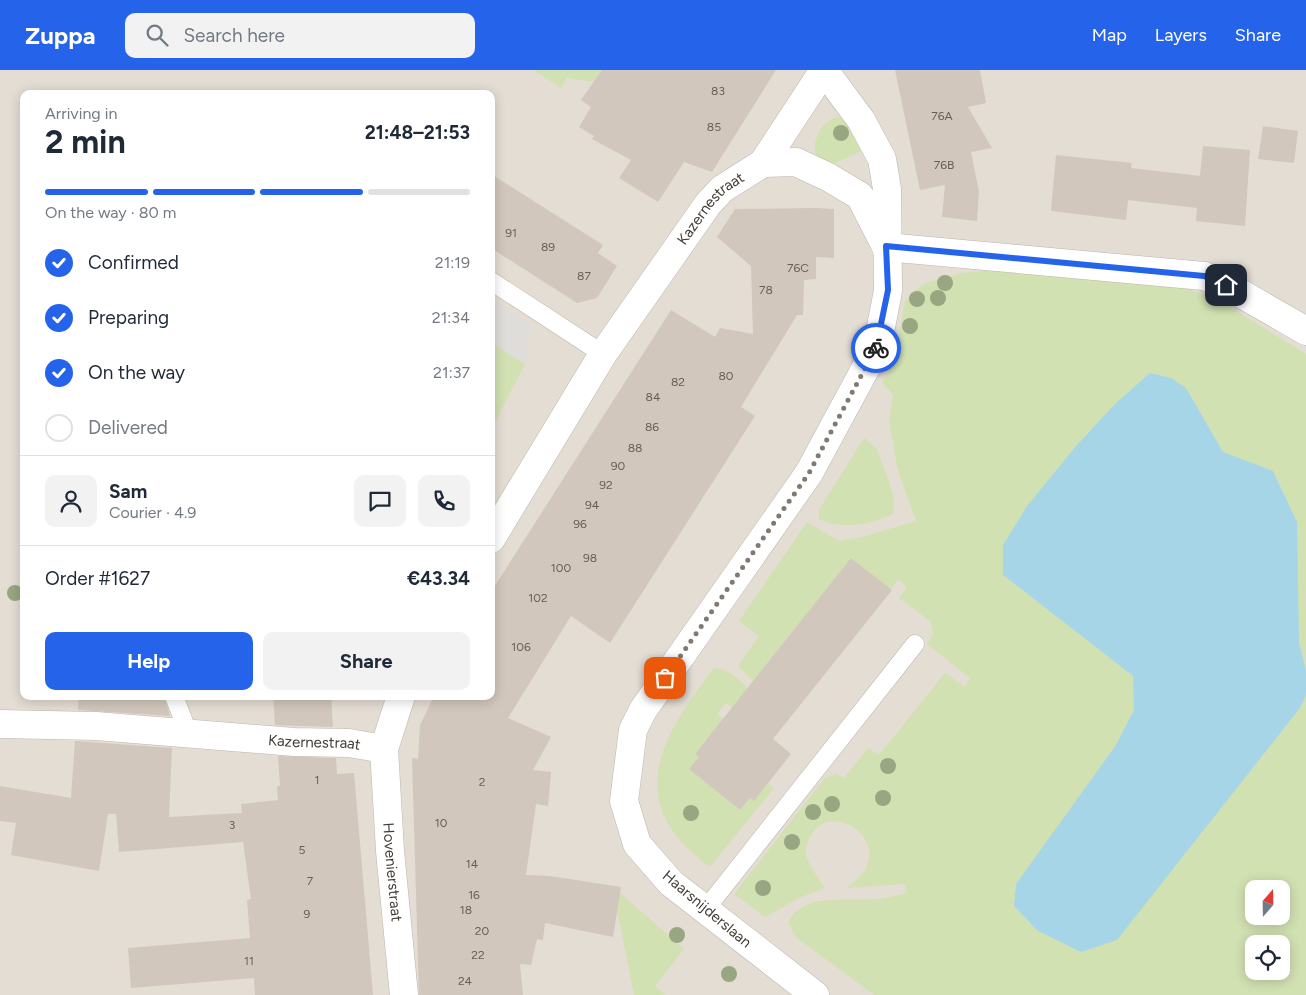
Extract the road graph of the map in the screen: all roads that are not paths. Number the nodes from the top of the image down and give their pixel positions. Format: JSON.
{"nodes":[{"id":1,"x":824,"y":70,"type":"edge"},
{"id":2,"x":763,"y":162,"type":"junction"},
{"id":3,"x":886,"y":246,"type":"junction"},
{"id":4,"x":495,"y":284,"type":"edge"},
{"id":5,"x":1306,"y":331,"type":"edge"},
{"id":6,"x":604,"y":354,"type":"junction"},
{"id":7,"x":495,"y":532,"type":"edge"},
{"id":8,"x":915,"y":644,"type":"dead end"},
{"id":9,"x":176,"y":700,"type":"edge"},
{"id":10,"x":400,"y":700,"type":"edge"},
{"id":11,"x":0,"y":724,"type":"edge"},
{"id":12,"x":189,"y":735,"type":"junction"},
{"id":13,"x":384,"y":749,"type":"junction"},
{"id":14,"x":705,"y":910,"type":"junction"},
{"id":15,"x":404,"y":995,"type":"edge"},
{"id":16,"x":815,"y":995,"type":"edge"}],
"edges":[{"from":1,"to":2,"type":"street","name":"Kazernestraat"},
{"from":1,"to":3,"type":"street","name":"Haarsnijderslaan"},
{"from":2,"to":3,"type":"street","name":"Haarsnijderslaan"},
{"from":2,"to":6,"type":"street","name":"Kazernestraat"},
{"from":3,"to":5,"type":"street"},
{"from":3,"to":14,"type":"street","name":"Haarsnijderslaan"},
{"from":4,"to":6,"type":"lane"},
{"from":6,"to":7,"type":"street","name":"Kazernestraat"},
{"from":8,"to":14,"type":"lane"},
{"from":9,"to":12,"type":"lane"},
{"from":10,"to":13,"type":"street"},
{"from":11,"to":12,"type":"street","name":"Kazernestraat"},
{"from":12,"to":13,"type":"street","name":"Kazernestraat"},
{"from":13,"to":15,"type":"street","name":"Hovenierstraat"},
{"from":14,"to":16,"type":"street","name":"Haarsnijderslaan"}]}
